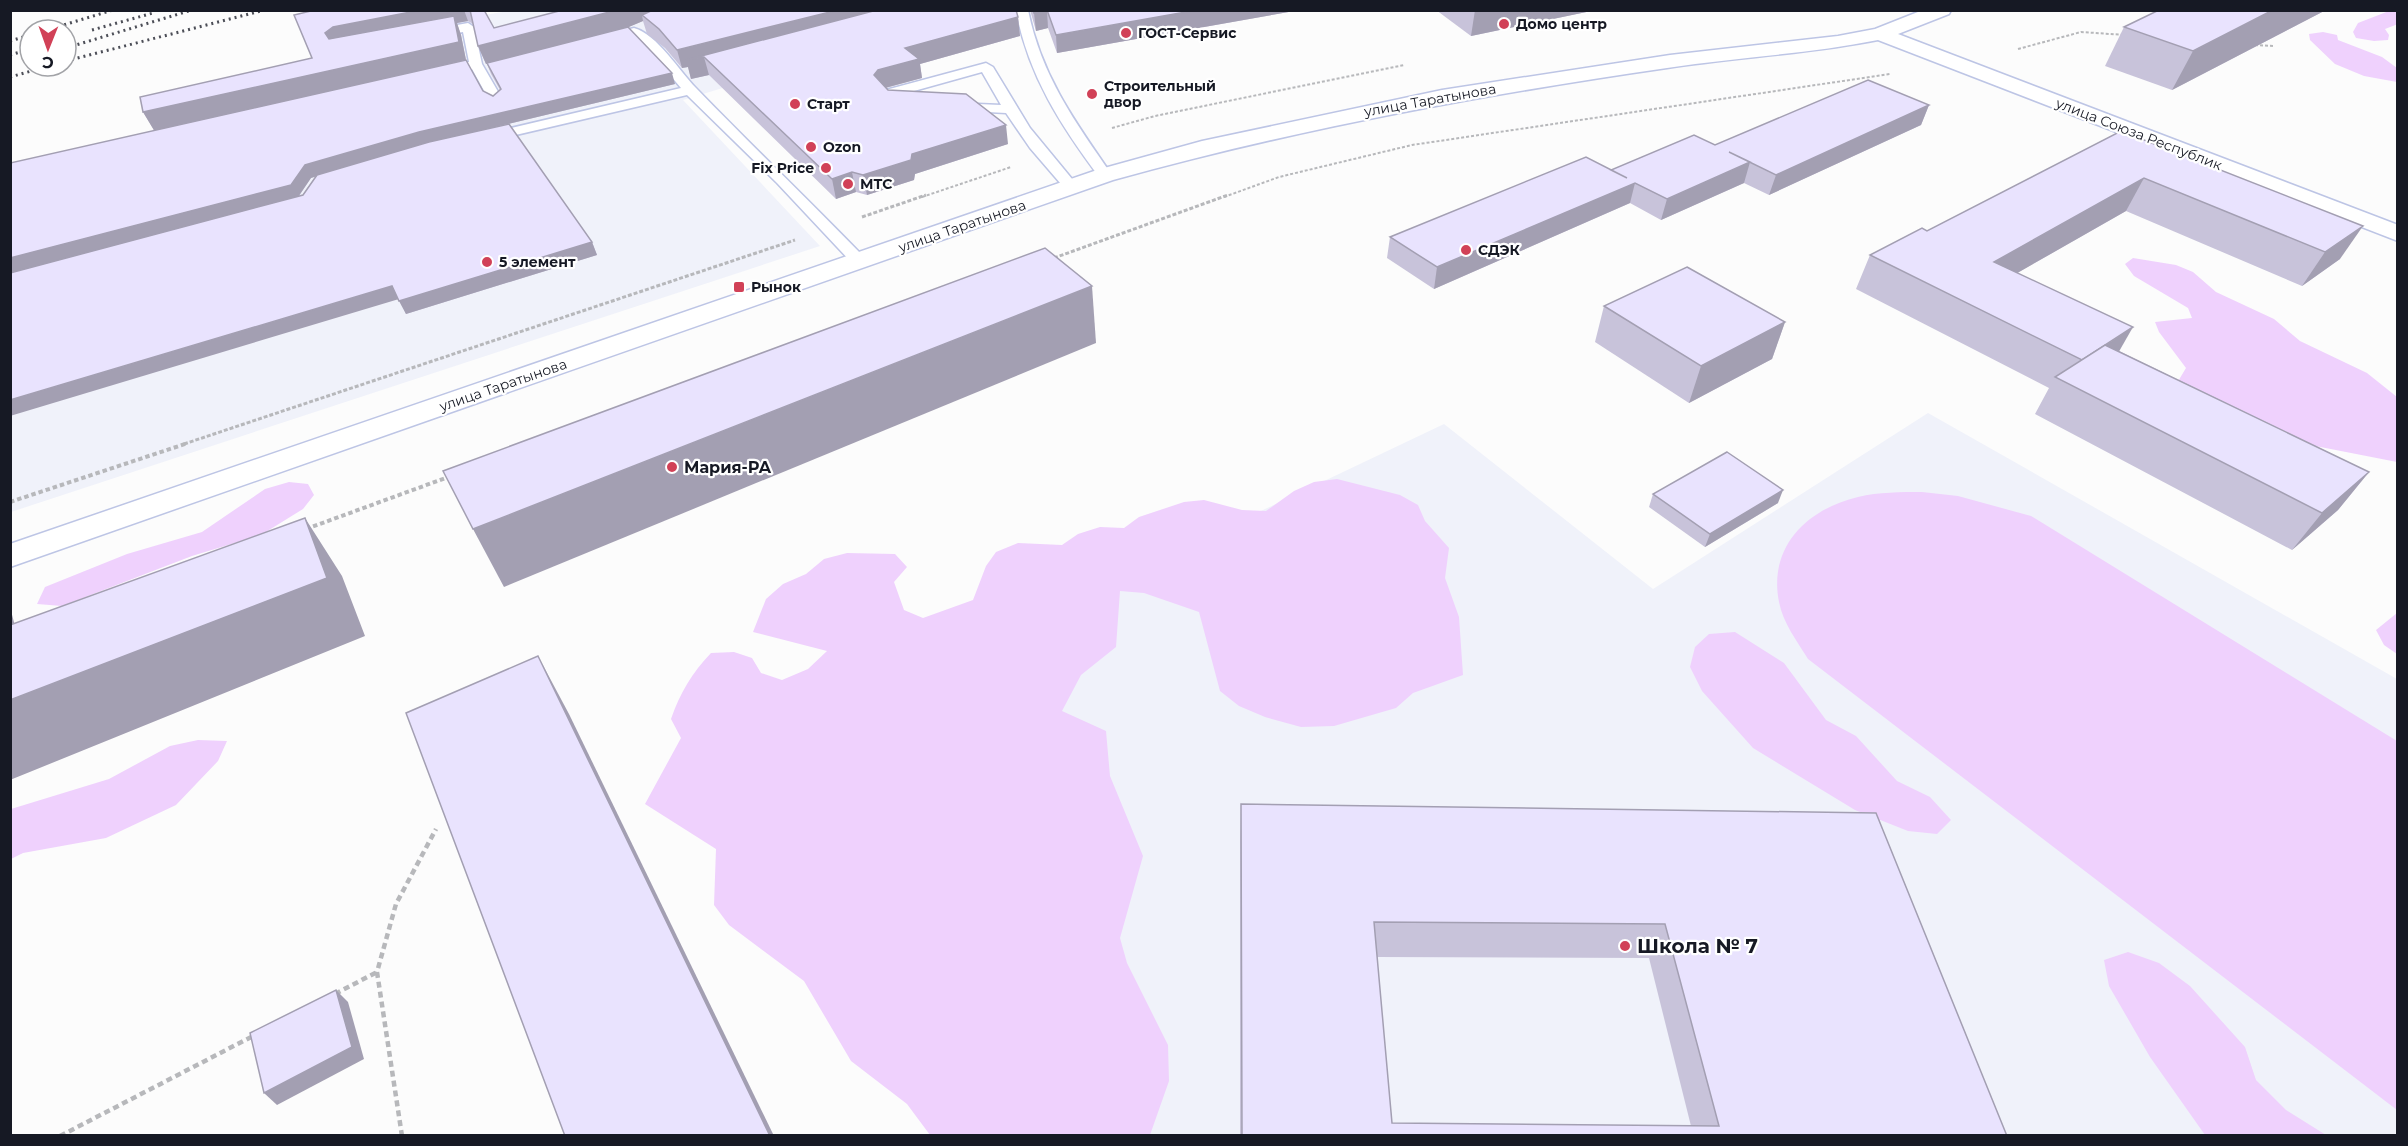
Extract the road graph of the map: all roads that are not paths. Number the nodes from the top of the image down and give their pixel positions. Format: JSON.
{"nodes":[{"id":1,"x":1022,"y":10,"type":"edge"},
{"id":2,"x":1942,"y":10,"type":"edge"},
{"id":3,"x":653,"y":24,"type":"edge"},
{"id":4,"x":1880,"y":34,"type":"junction"},
{"id":5,"x":422,"y":36,"type":"edge"},
{"id":6,"x":484,"y":68,"type":"junction"},
{"id":7,"x":430,"y":73,"type":"edge"},
{"id":8,"x":690,"y":90,"type":"junction"},
{"id":9,"x":497,"y":102,"type":"edge"},
{"id":10,"x":908,"y":105,"type":"edge"},
{"id":11,"x":942,"y":106,"type":"edge"},
{"id":12,"x":1009,"y":109,"type":"junction"},
{"id":13,"x":473,"y":140,"type":"edge"},
{"id":14,"x":1105,"y":175,"type":"junction"},
{"id":15,"x":1072,"y":188,"type":"junction"},
{"id":16,"x":2397,"y":234,"type":"edge"},
{"id":17,"x":859,"y":261,"type":"junction"},
{"id":18,"x":10,"y":556,"type":"edge"}],
"edges":[{"from":1,"to":14,"type":"lane"},
{"from":2,"to":4,"type":"street","name":"улица Таратынова"},
{"from":3,"to":8,"type":"lane"},
{"from":4,"to":14,"type":"street","name":"улица Таратынова"},
{"from":4,"to":16,"type":"street","name":"улица Союза Республик"},
{"from":5,"to":6,"type":"lane"},
{"from":6,"to":7,"type":"lane"},
{"from":6,"to":9,"type":"lane"},
{"from":8,"to":13,"type":"lane"},
{"from":8,"to":17,"type":"lane"},
{"from":10,"to":12,"type":"lane"},
{"from":11,"to":12,"type":"lane"},
{"from":12,"to":15,"type":"lane"},
{"from":14,"to":15,"type":"street","name":"улица Таратынова"},
{"from":15,"to":17,"type":"street","name":"улица Таратынова"},
{"from":17,"to":18,"type":"street","name":"улица Таратынова"}]}
